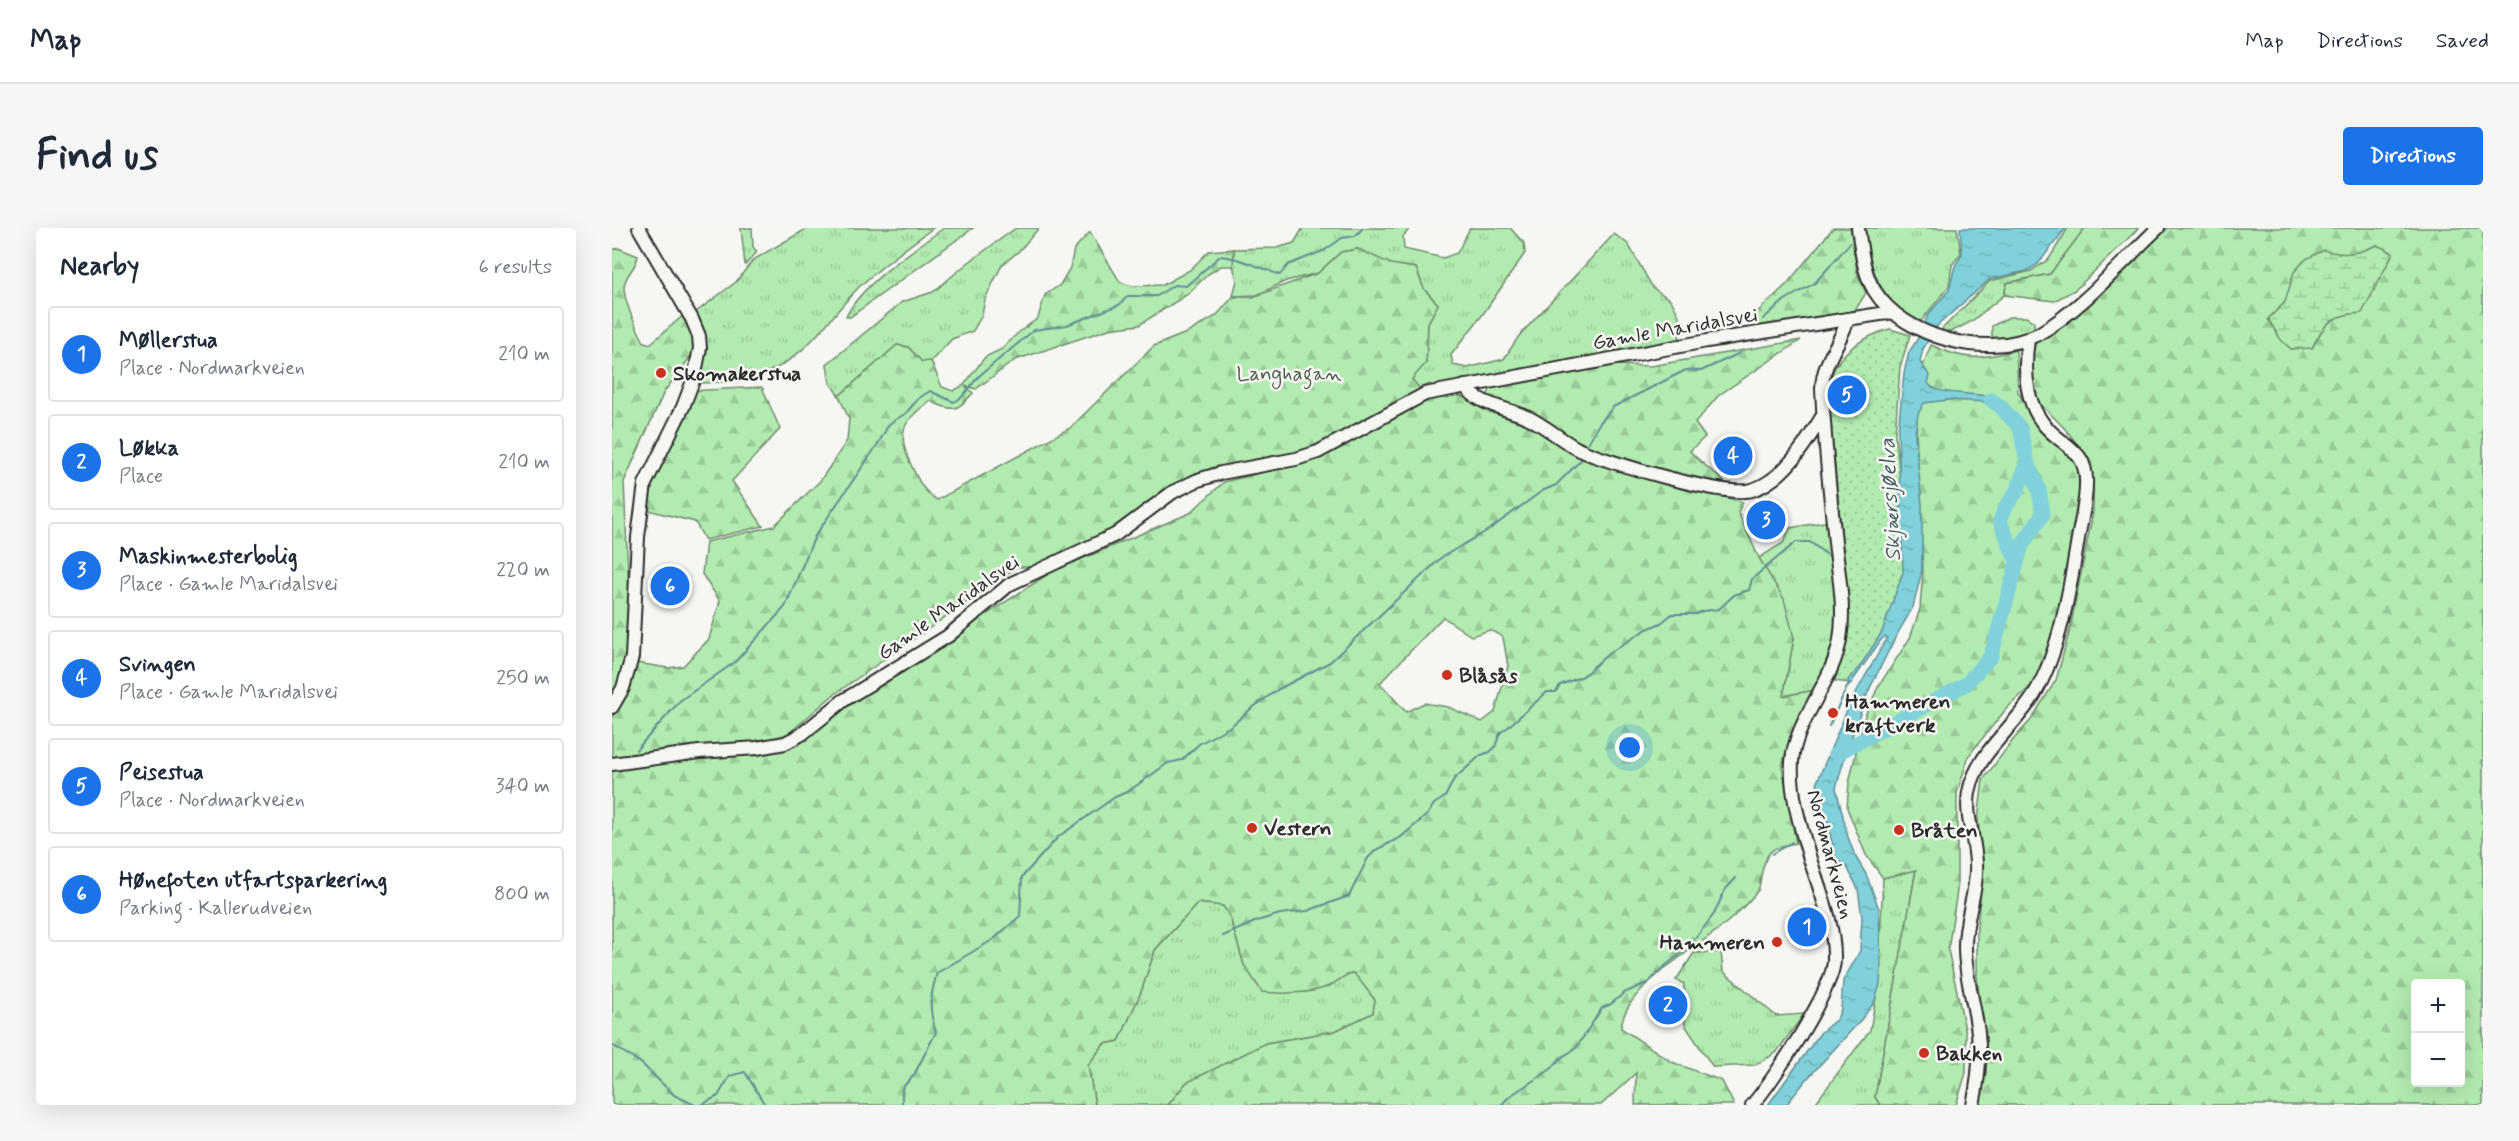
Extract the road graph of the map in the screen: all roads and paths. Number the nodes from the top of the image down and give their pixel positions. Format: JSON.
{"nodes":[{"id":1,"x":639,"y":228,"type":"edge"},
{"id":2,"x":1858,"y":228,"type":"edge"},
{"id":3,"x":2158,"y":228,"type":"edge"},
{"id":4,"x":1893,"y":312,"type":"junction"},
{"id":5,"x":1848,"y":319,"type":"junction"},
{"id":6,"x":2028,"y":339,"type":"junction"},
{"id":7,"x":1465,"y":386,"type":"junction"},
{"id":8,"x":1823,"y":415,"type":"junction"},
{"id":9,"x":612,"y":707,"type":"edge"},
{"id":10,"x":612,"y":764,"type":"edge"},
{"id":11,"x":1752,"y":1105,"type":"edge"},
{"id":12,"x":1973,"y":1105,"type":"edge"}],
"edges":[{"from":1,"to":9,"type":"street"},
{"from":2,"to":4,"type":"street"},
{"from":3,"to":6,"type":"street"},
{"from":4,"to":5,"type":"street","name":"Gamle Maridalsvei"},
{"from":4,"to":6,"type":"street"},
{"from":5,"to":7,"type":"street","name":"Gamle Maridalsvei"},
{"from":5,"to":8,"type":"street","name":"Nordmarkveien"},
{"from":6,"to":12,"type":"street"},
{"from":7,"to":8,"type":"street"},
{"from":7,"to":10,"type":"street","name":"Gamle Maridalsvei"},
{"from":8,"to":11,"type":"street","name":"Nordmarkveien"}]}
